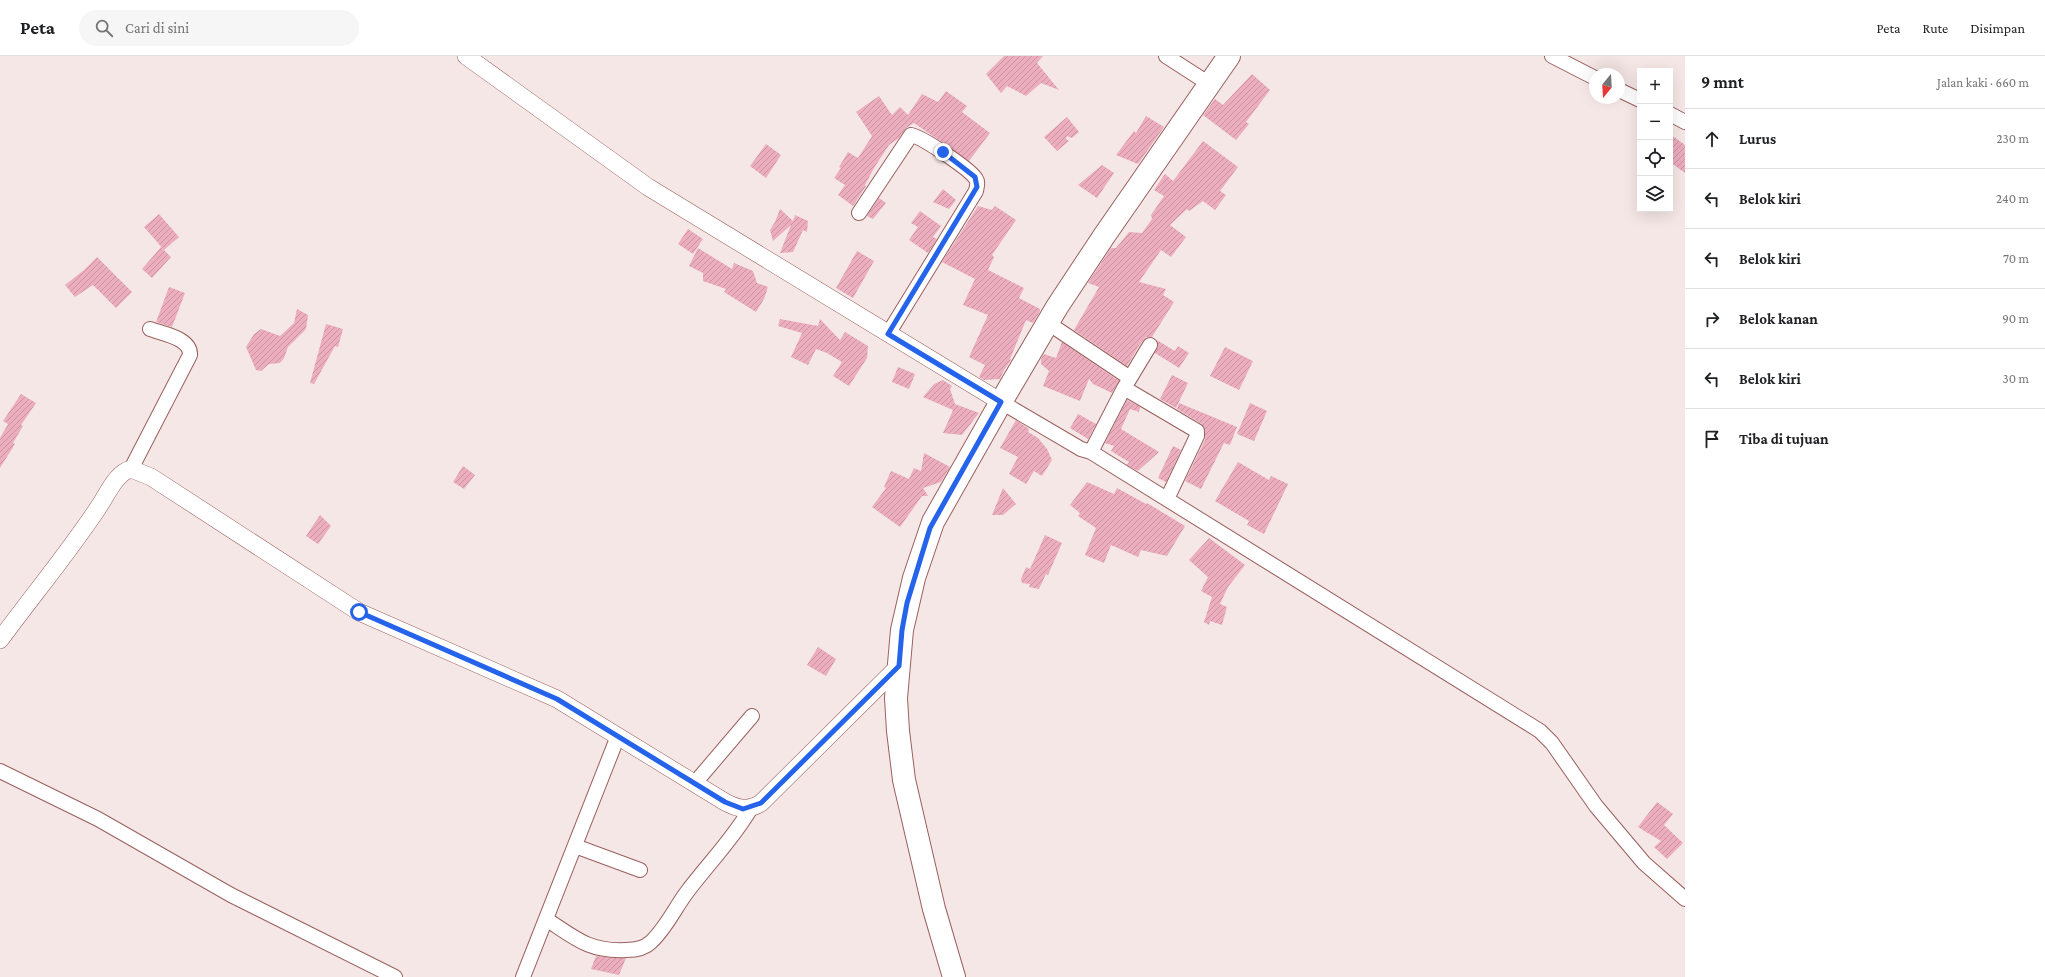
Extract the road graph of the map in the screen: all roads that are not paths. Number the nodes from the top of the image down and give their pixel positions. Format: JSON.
{"nodes":[{"id":1,"x":466,"y":56,"type":"edge"},
{"id":2,"x":1166,"y":56,"type":"edge"},
{"id":3,"x":1229,"y":56,"type":"edge"},
{"id":4,"x":1552,"y":56,"type":"edge"},
{"id":5,"x":1589,"y":75,"type":"edge"},
{"id":6,"x":1210,"y":85,"type":"junction"},
{"id":7,"x":1625,"y":93,"type":"edge"},
{"id":8,"x":1637,"y":99,"type":"edge"},
{"id":9,"x":1673,"y":116,"type":"edge"},
{"id":10,"x":1685,"y":122,"type":"edge"},
{"id":11,"x":859,"y":213,"type":"dead end"},
{"id":12,"x":1048,"y":323,"type":"junction"},
{"id":13,"x":150,"y":329,"type":"dead end"},
{"id":14,"x":888,"y":334,"type":"junction"},
{"id":15,"x":1150,"y":345,"type":"dead end"},
{"id":16,"x":1127,"y":383,"type":"junction"},
{"id":17,"x":1001,"y":402,"type":"junction"},
{"id":18,"x":1091,"y":452,"type":"junction"},
{"id":19,"x":131,"y":469,"type":"junction"},
{"id":20,"x":1167,"y":499,"type":"junction"},
{"id":21,"x":0,"y":640,"type":"edge"},
{"id":22,"x":899,"y":666,"type":"junction"},
{"id":23,"x":752,"y":716,"type":"dead end"},
{"id":24,"x":618,"y":736,"type":"junction"},
{"id":25,"x":0,"y":771,"type":"edge"},
{"id":26,"x":694,"y":784,"type":"junction"},
{"id":27,"x":752,"y":808,"type":"junction"},
{"id":28,"x":575,"y":846,"type":"junction"},
{"id":29,"x":640,"y":870,"type":"dead end"},
{"id":30,"x":1685,"y":899,"type":"edge"},
{"id":31,"x":546,"y":919,"type":"junction"},
{"id":32,"x":394,"y":977,"type":"edge"},
{"id":33,"x":523,"y":977,"type":"edge"},
{"id":34,"x":954,"y":977,"type":"edge"}],
"edges":[{"from":1,"to":14,"type":"street"},
{"from":2,"to":6,"type":"street"},
{"from":3,"to":6,"type":"main road"},
{"from":4,"to":5,"type":"street"},
{"from":6,"to":12,"type":"main road"},
{"from":7,"to":8,"type":"street"},
{"from":9,"to":10,"type":"street"},
{"from":11,"to":14,"type":"street"},
{"from":12,"to":16,"type":"street"},
{"from":12,"to":17,"type":"main road"},
{"from":13,"to":19,"type":"street"},
{"from":14,"to":17,"type":"street"},
{"from":15,"to":16,"type":"street"},
{"from":16,"to":18,"type":"street"},
{"from":16,"to":20,"type":"street"},
{"from":17,"to":18,"type":"street"},
{"from":17,"to":22,"type":"main road"},
{"from":18,"to":20,"type":"street"},
{"from":19,"to":21,"type":"street"},
{"from":19,"to":24,"type":"street"},
{"from":20,"to":30,"type":"street"},
{"from":22,"to":27,"type":"street"},
{"from":22,"to":34,"type":"main road"},
{"from":23,"to":26,"type":"street"},
{"from":24,"to":26,"type":"street"},
{"from":24,"to":28,"type":"street"},
{"from":25,"to":32,"type":"street"},
{"from":26,"to":27,"type":"street"},
{"from":27,"to":31,"type":"street"},
{"from":28,"to":29,"type":"street"},
{"from":28,"to":31,"type":"street"},
{"from":31,"to":33,"type":"street"}]}
